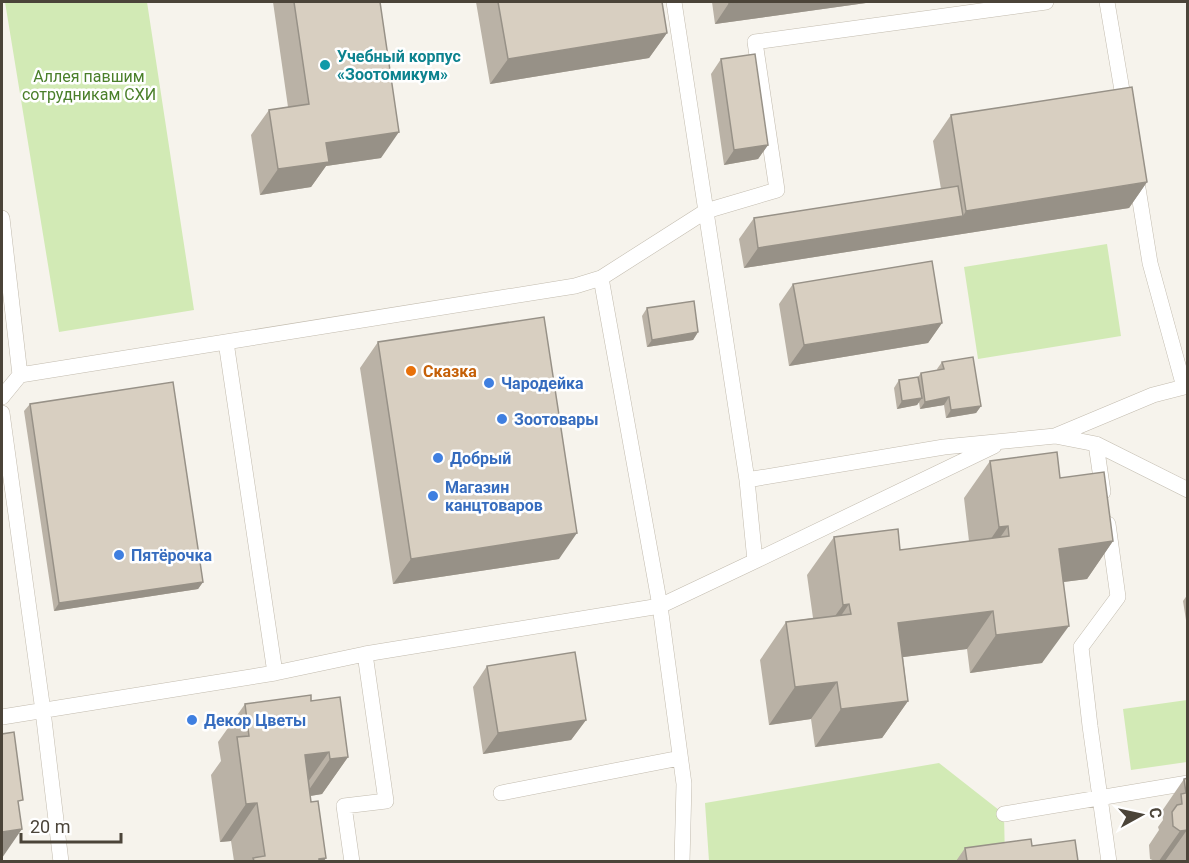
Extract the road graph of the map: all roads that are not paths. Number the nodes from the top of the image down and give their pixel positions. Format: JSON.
{"nodes":[{"id":1,"x":674,"y":2,"type":"edge"},
{"id":2,"x":1046,"y":2,"type":"edge"},
{"id":3,"x":1107,"y":2,"type":"edge"},
{"id":4,"x":1128,"y":126,"type":"edge"},
{"id":5,"x":1133,"y":160,"type":"edge"},
{"id":6,"x":706,"y":211,"type":"junction"},
{"id":7,"x":2,"y":218,"type":"edge"},
{"id":8,"x":601,"y":278,"type":"junction"},
{"id":9,"x":226,"y":342,"type":"junction"},
{"id":10,"x":20,"y":375,"type":"junction"},
{"id":11,"x":1186,"y":387,"type":"edge"},
{"id":12,"x":2,"y":397,"type":"edge"},
{"id":13,"x":2,"y":414,"type":"edge"},
{"id":14,"x":1055,"y":436,"type":"junction"},
{"id":15,"x":1005,"y":441,"type":"junction"},
{"id":16,"x":1096,"y":444,"type":"junction"},
{"id":17,"x":747,"y":480,"type":"junction"},
{"id":18,"x":1188,"y":490,"type":"edge"},
{"id":19,"x":755,"y":561,"type":"junction"},
{"id":20,"x":660,"y":606,"type":"junction"},
{"id":21,"x":365,"y":654,"type":"junction"},
{"id":22,"x":275,"y":673,"type":"junction"},
{"id":23,"x":43,"y":711,"type":"junction"},
{"id":24,"x":2,"y":717,"type":"edge"},
{"id":25,"x":680,"y":758,"type":"junction"},
{"id":26,"x":1188,"y":783,"type":"edge"},
{"id":27,"x":501,"y":793,"type":"dead end"},
{"id":28,"x":1100,"y":796,"type":"junction"},
{"id":29,"x":1004,"y":814,"type":"dead end"},
{"id":30,"x":60,"y":861,"type":"edge"},
{"id":31,"x":352,"y":861,"type":"edge"},
{"id":32,"x":682,"y":861,"type":"edge"},
{"id":33,"x":1109,"y":861,"type":"edge"}],
"edges":[{"from":1,"to":6,"type":"lane"},
{"from":2,"to":6,"type":"lane"},
{"from":3,"to":4,"type":"lane"},
{"from":5,"to":11,"type":"lane"},
{"from":6,"to":8,"type":"lane"},
{"from":6,"to":17,"type":"lane"},
{"from":7,"to":10,"type":"lane"},
{"from":8,"to":9,"type":"lane"},
{"from":8,"to":20,"type":"lane"},
{"from":9,"to":10,"type":"lane"},
{"from":9,"to":22,"type":"lane"},
{"from":10,"to":12,"type":"lane"},
{"from":11,"to":14,"type":"lane"},
{"from":13,"to":23,"type":"lane"},
{"from":14,"to":15,"type":"lane"},
{"from":14,"to":16,"type":"lane"},
{"from":15,"to":17,"type":"lane"},
{"from":15,"to":19,"type":"lane"},
{"from":16,"to":18,"type":"lane"},
{"from":16,"to":28,"type":"lane"},
{"from":17,"to":19,"type":"lane"},
{"from":19,"to":20,"type":"lane"},
{"from":20,"to":21,"type":"lane"},
{"from":20,"to":25,"type":"lane"},
{"from":21,"to":22,"type":"lane"},
{"from":21,"to":31,"type":"lane"},
{"from":22,"to":23,"type":"lane"},
{"from":23,"to":24,"type":"lane"},
{"from":23,"to":30,"type":"lane"},
{"from":25,"to":27,"type":"lane"},
{"from":25,"to":32,"type":"lane"},
{"from":26,"to":28,"type":"lane"},
{"from":28,"to":29,"type":"lane"},
{"from":28,"to":33,"type":"lane"}]}
